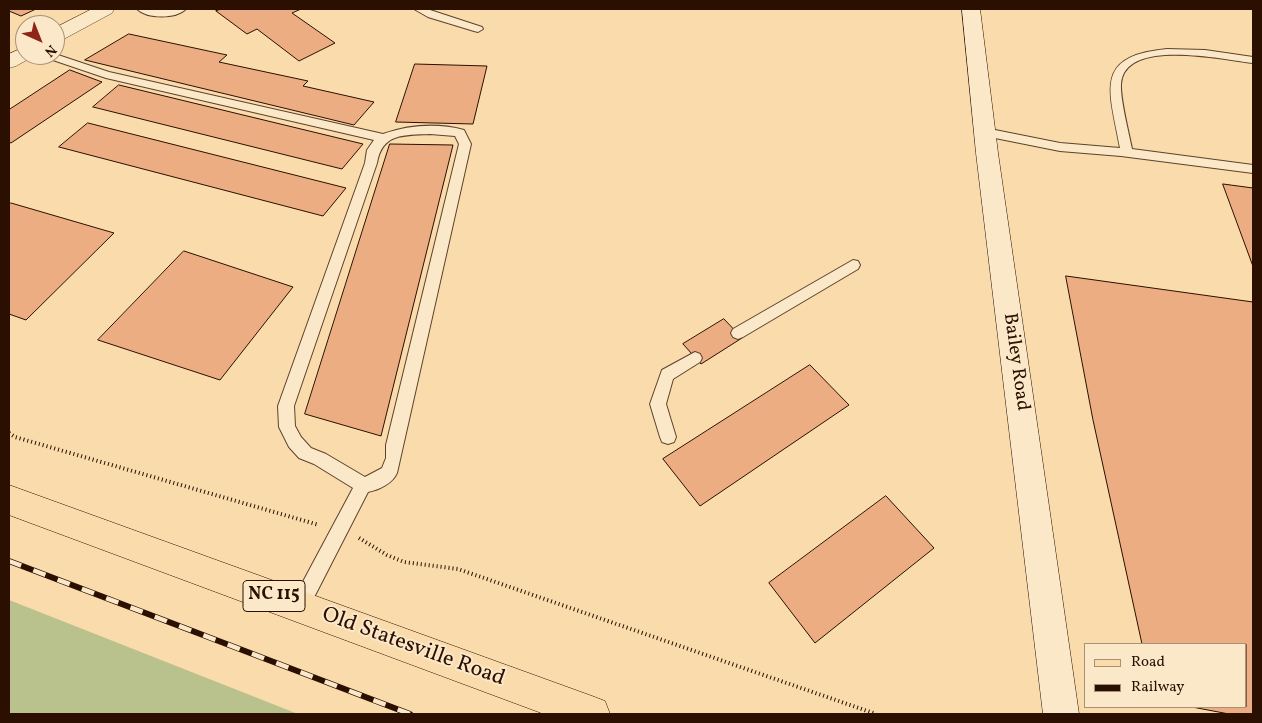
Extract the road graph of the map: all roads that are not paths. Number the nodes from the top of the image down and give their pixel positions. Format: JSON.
{"nodes":[{"id":1,"x":104,"y":9,"type":"edge"},
{"id":2,"x":142,"y":9,"type":"edge"},
{"id":3,"x":181,"y":9,"type":"edge"},
{"id":4,"x":419,"y":9,"type":"edge"},
{"id":5,"x":971,"y":9,"type":"edge"},
{"id":6,"x":478,"y":29,"type":"dead end"},
{"id":7,"x":65,"y":30,"type":"edge"},
{"id":8,"x":1253,"y":60,"type":"edge"},
{"id":9,"x":65,"y":61,"type":"edge"},
{"id":10,"x":985,"y":132,"type":"junction"},
{"id":11,"x":384,"y":138,"type":"junction"},
{"id":12,"x":1127,"y":153,"type":"junction"},
{"id":13,"x":1253,"y":169,"type":"edge"},
{"id":14,"x":852,"y":265,"type":"dead end"},
{"id":15,"x":738,"y":333,"type":"dead end"},
{"id":16,"x":695,"y":358,"type":"dead end"},
{"id":17,"x":668,"y":437,"type":"dead end"},
{"id":18,"x":363,"y":485,"type":"junction"},
{"id":19,"x":9,"y":500,"type":"edge"},
{"id":20,"x":299,"y":606,"type":"junction"},
{"id":21,"x":592,"y":714,"type":"edge"},
{"id":22,"x":1061,"y":714,"type":"edge"}],
"edges":[{"from":1,"to":7,"type":"street"},
{"from":2,"to":3,"type":"lane"},
{"from":4,"to":6,"type":"lane"},
{"from":5,"to":10,"type":"street","name":"Bailey Road"},
{"from":8,"to":12,"type":"lane"},
{"from":9,"to":11,"type":"lane"},
{"from":10,"to":12,"type":"lane"},
{"from":10,"to":22,"type":"street","name":"Bailey Road"},
{"from":11,"to":18,"type":"lane"},
{"from":11,"to":18,"type":"lane"},
{"from":12,"to":13,"type":"lane"},
{"from":14,"to":15,"type":"lane"},
{"from":16,"to":17,"type":"lane"},
{"from":18,"to":20,"type":"lane"},
{"from":19,"to":20,"type":"main road","name":"Old Statesville Road","number":"NC 115"},
{"from":20,"to":21,"type":"main road","name":"Old Statesville Road","number":"NC 115"}]}
